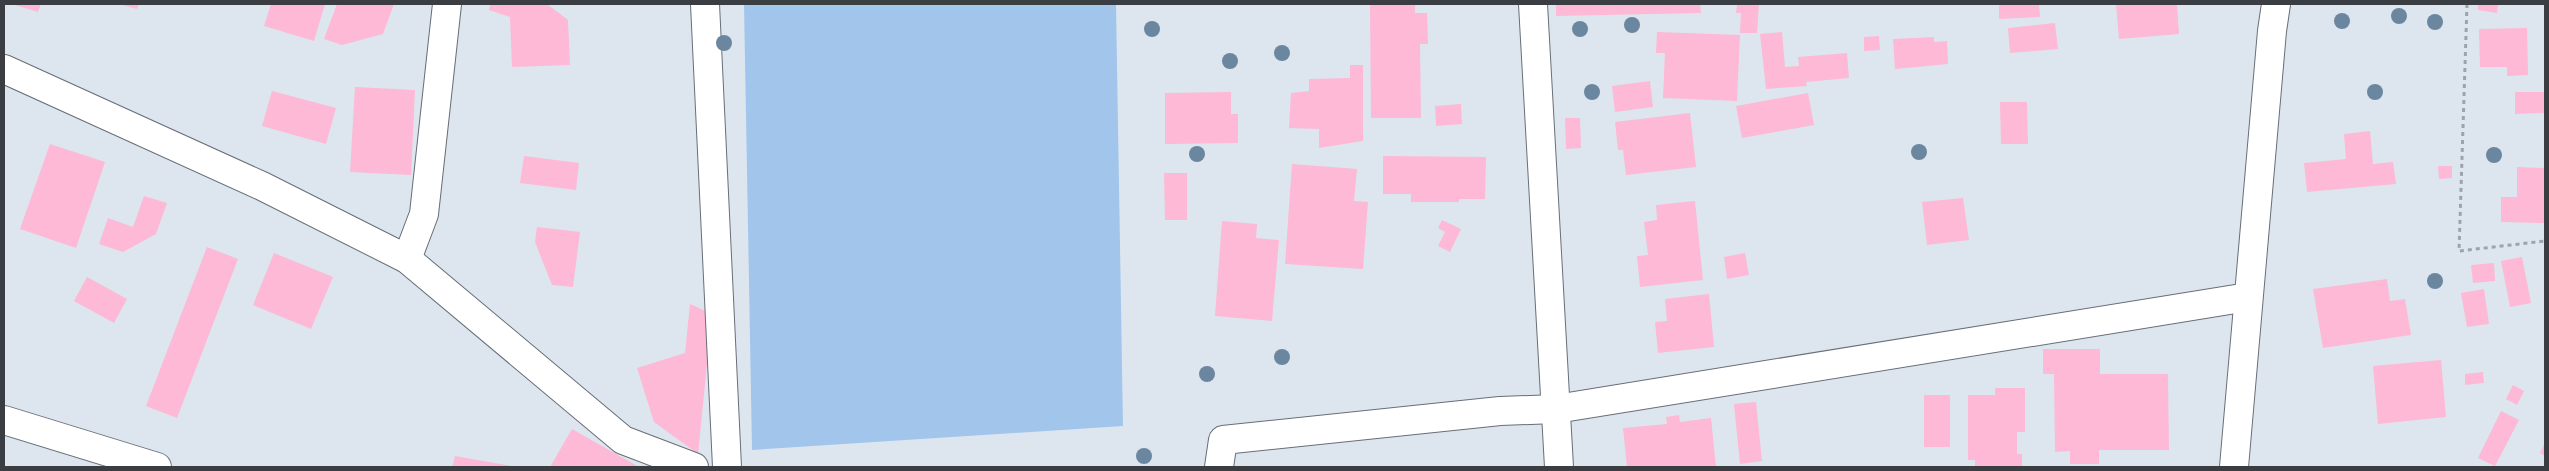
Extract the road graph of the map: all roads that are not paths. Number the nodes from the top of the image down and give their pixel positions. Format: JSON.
{"nodes":[{"id":1,"x":448,"y":4,"type":"edge"},
{"id":2,"x":705,"y":4,"type":"edge"},
{"id":3,"x":1532,"y":4,"type":"edge"},
{"id":4,"x":2276,"y":4,"type":"edge"},
{"id":5,"x":4,"y":69,"type":"edge"},
{"id":6,"x":407,"y":259,"type":"junction"},
{"id":7,"x":2248,"y":297,"type":"junction"},
{"id":8,"x":1556,"y":409,"type":"junction"},
{"id":9,"x":4,"y":420,"type":"edge"},
{"id":10,"x":157,"y":467,"type":"edge"},
{"id":11,"x":694,"y":467,"type":"edge"},
{"id":12,"x":727,"y":467,"type":"edge"},
{"id":13,"x":1219,"y":467,"type":"edge"},
{"id":14,"x":1559,"y":467,"type":"edge"},
{"id":15,"x":2234,"y":467,"type":"edge"}],
"edges":[{"from":1,"to":6,"type":"street"},
{"from":2,"to":12,"type":"street"},
{"from":3,"to":8,"type":"street"},
{"from":4,"to":7,"type":"street"},
{"from":5,"to":6,"type":"street"},
{"from":6,"to":11,"type":"street"},
{"from":7,"to":8,"type":"street"},
{"from":7,"to":15,"type":"street"},
{"from":8,"to":13,"type":"street"},
{"from":8,"to":14,"type":"street"},
{"from":9,"to":10,"type":"street"}]}
